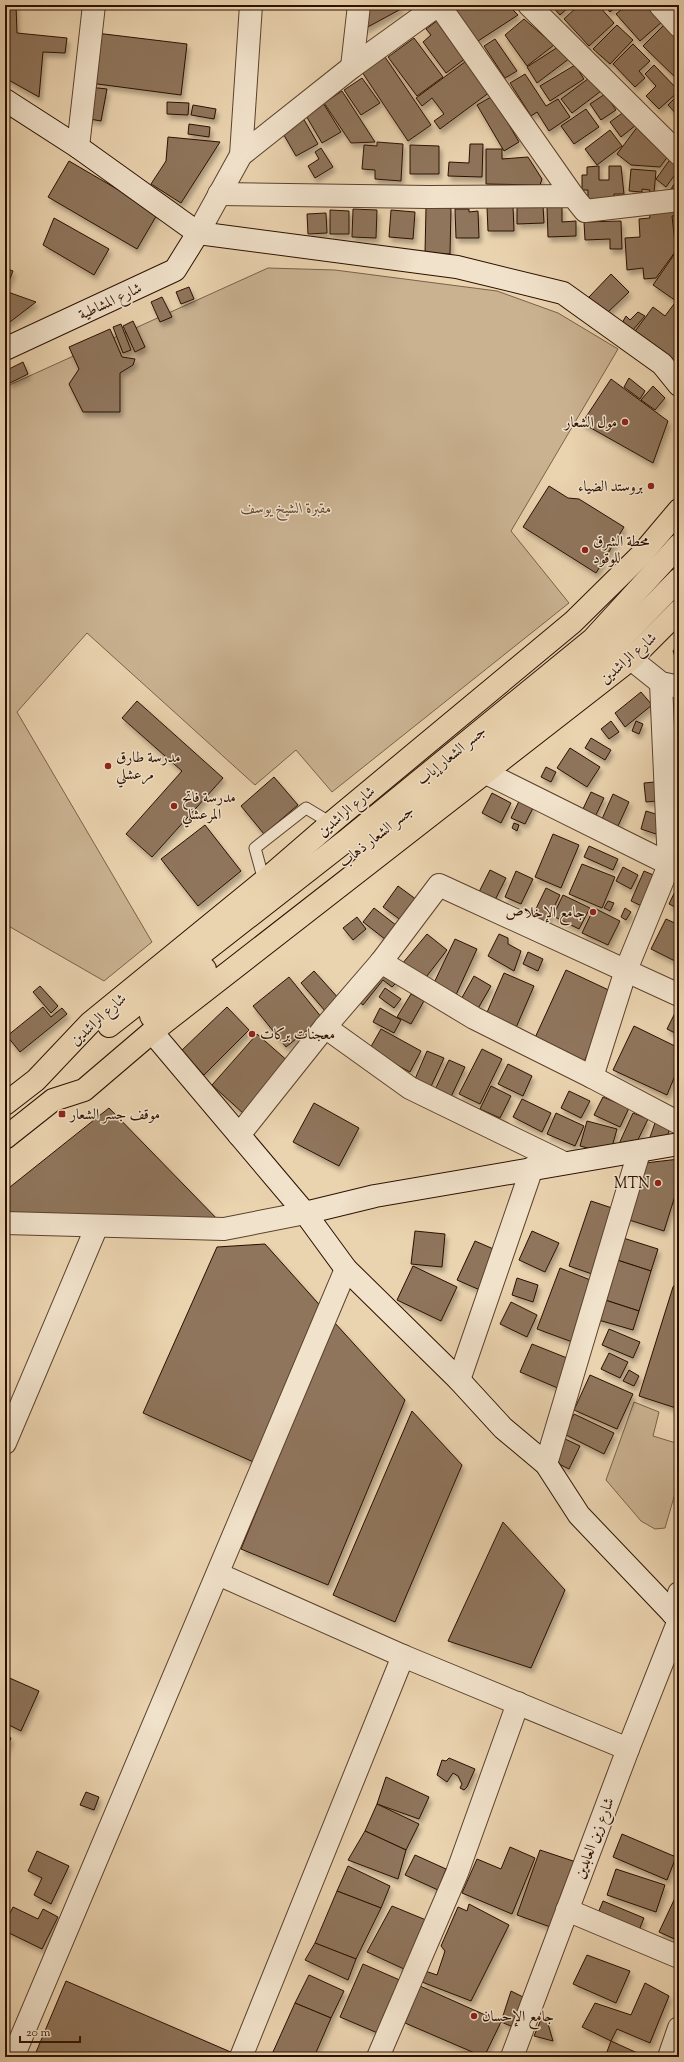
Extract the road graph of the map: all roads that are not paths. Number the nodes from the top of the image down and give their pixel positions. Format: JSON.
{"nodes":[{"id":1,"x":94,"y":5,"type":"edge"},
{"id":2,"x":251,"y":5,"type":"edge"},
{"id":3,"x":359,"y":5,"type":"edge"},
{"id":4,"x":438,"y":5,"type":"edge"},
{"id":5,"x":529,"y":5,"type":"edge"},
{"id":6,"x":660,"y":5,"type":"edge"},
{"id":7,"x":679,"y":26,"type":"edge"},
{"id":8,"x":352,"y":66,"type":"junction"},
{"id":9,"x":5,"y":100,"type":"edge"},
{"id":10,"x":78,"y":147,"type":"junction"},
{"id":11,"x":679,"y":154,"type":"edge"},
{"id":12,"x":241,"y":155,"type":"junction"},
{"id":13,"x":219,"y":194,"type":"junction"},
{"id":14,"x":573,"y":196,"type":"junction"},
{"id":15,"x":679,"y":200,"type":"edge"},
{"id":16,"x":198,"y":233,"type":"junction"},
{"id":17,"x":5,"y":349,"type":"edge"},
{"id":18,"x":679,"y":385,"type":"edge"},
{"id":19,"x":679,"y":510,"type":"edge"},
{"id":20,"x":679,"y":545,"type":"edge"},
{"id":21,"x":679,"y":579,"type":"edge"},
{"id":22,"x":679,"y":611,"type":"edge"},
{"id":23,"x":631,"y":658,"type":"junction"},
{"id":24,"x":670,"y":685,"type":"edge"},
{"id":25,"x":484,"y":772,"type":"junction"},
{"id":26,"x":331,"y":823,"type":"junction"},
{"id":27,"x":674,"y":867,"type":"edge"},
{"id":28,"x":264,"y":881,"type":"junction"},
{"id":29,"x":210,"y":956,"type":"junction"},
{"id":30,"x":381,"y":962,"type":"junction"},
{"id":31,"x":626,"y":970,"type":"junction"},
{"id":32,"x":679,"y":995,"type":"edge"},
{"id":33,"x":325,"y":1027,"type":"junction"},
{"id":34,"x":152,"y":1032,"type":"junction"},
{"id":35,"x":592,"y":1077,"type":"junction"},
{"id":36,"x":36,"y":1080,"type":"junction"},
{"id":37,"x":53,"y":1100,"type":"junction"},
{"id":38,"x":5,"y":1104,"type":"edge"},
{"id":39,"x":679,"y":1123,"type":"edge"},
{"id":40,"x":239,"y":1135,"type":"junction"},
{"id":41,"x":5,"y":1138,"type":"edge"},
{"id":42,"x":679,"y":1144,"type":"edge"},
{"id":43,"x":639,"y":1152,"type":"junction"},
{"id":44,"x":564,"y":1163,"type":"junction"},
{"id":45,"x":532,"y":1168,"type":"junction"},
{"id":46,"x":305,"y":1213,"type":"junction"},
{"id":47,"x":5,"y":1223,"type":"edge"},
{"id":48,"x":97,"y":1226,"type":"junction"},
{"id":49,"x":346,"y":1269,"type":"junction"},
{"id":50,"x":459,"y":1380,"type":"junction"},
{"id":51,"x":5,"y":1443,"type":"edge"},
{"id":52,"x":546,"y":1464,"type":"junction"},
{"id":53,"x":218,"y":1574,"type":"junction"},
{"id":54,"x":677,"y":1610,"type":"edge"},
{"id":55,"x":403,"y":1656,"type":"junction"},
{"id":56,"x":518,"y":1703,"type":"junction"},
{"id":57,"x":628,"y":1749,"type":"junction"},
{"id":58,"x":567,"y":1910,"type":"junction"},
{"id":59,"x":679,"y":1958,"type":"edge"},
{"id":60,"x":679,"y":2028,"type":"edge"},
{"id":61,"x":13,"y":2057,"type":"edge"},
{"id":62,"x":241,"y":2057,"type":"edge"},
{"id":63,"x":378,"y":2057,"type":"edge"},
{"id":64,"x":512,"y":2057,"type":"edge"},
{"id":65,"x":669,"y":2057,"type":"edge"}],
"edges":[{"from":1,"to":10,"type":"street"},
{"from":2,"to":12,"type":"street"},
{"from":3,"to":8,"type":"street"},
{"from":4,"to":8,"type":"street"},
{"from":4,"to":14,"type":"street"},
{"from":5,"to":11,"type":"street"},
{"from":6,"to":7,"type":"street"},
{"from":8,"to":12,"type":"street"},
{"from":9,"to":10,"type":"street"},
{"from":10,"to":16,"type":"street"},
{"from":12,"to":13,"type":"street","name":"شارع المشاطية"},
{"from":13,"to":14,"type":"street"},
{"from":13,"to":16,"type":"street","name":"شارع المشاطية"},
{"from":14,"to":15,"type":"street"},
{"from":16,"to":17,"type":"street","name":"شارع المشاطية"},
{"from":16,"to":18,"type":"street"},
{"from":19,"to":26,"type":"main road","name":"شارع الراشدين"},
{"from":20,"to":29,"type":"main road","name":"جسر الشعار إياب"},
{"from":21,"to":29,"type":"main road","name":"جسر الشعار ذهاب"},
{"from":22,"to":23,"type":"main road","name":"شارع الراشدين"},
{"from":23,"to":24,"type":"street"},
{"from":23,"to":25,"type":"main road","name":"شارع الراشدين"},
{"from":24,"to":27,"type":"street"},
{"from":25,"to":27,"type":"street"},
{"from":25,"to":34,"type":"main road","name":"شارع الراشدين"},
{"from":26,"to":28,"type":"main road","name":"شارع الراشدين"},
{"from":26,"to":28,"type":"lane"},
{"from":27,"to":31,"type":"street"},
{"from":28,"to":36,"type":"main road","name":"شارع الراشدين"},
{"from":29,"to":36,"type":"main road"},
{"from":29,"to":37,"type":"main road"},
{"from":30,"to":31,"type":"street"},
{"from":30,"to":33,"type":"street"},
{"from":30,"to":35,"type":"street"},
{"from":31,"to":32,"type":"street"},
{"from":31,"to":35,"type":"street"},
{"from":33,"to":40,"type":"street"},
{"from":33,"to":44,"type":"street"},
{"from":34,"to":37,"type":"main road","name":"شارع الراشدين"},
{"from":34,"to":40,"type":"street"},
{"from":35,"to":39,"type":"street"},
{"from":36,"to":38,"type":"main road","name":"شارع الراشدين"},
{"from":37,"to":41,"type":"main road","name":"شارع الراشدين"},
{"from":40,"to":46,"type":"street"},
{"from":42,"to":43,"type":"street"},
{"from":43,"to":44,"type":"street"},
{"from":43,"to":52,"type":"street"},
{"from":44,"to":45,"type":"street"},
{"from":45,"to":46,"type":"street"},
{"from":45,"to":50,"type":"street"},
{"from":46,"to":48,"type":"street"},
{"from":46,"to":49,"type":"street"},
{"from":47,"to":48,"type":"street"},
{"from":48,"to":51,"type":"street"},
{"from":49,"to":50,"type":"street"},
{"from":49,"to":53,"type":"street"},
{"from":50,"to":52,"type":"street"},
{"from":52,"to":54,"type":"street"},
{"from":53,"to":55,"type":"street"},
{"from":53,"to":61,"type":"street"},
{"from":54,"to":57,"type":"street","name":"شارع زين العابدين"},
{"from":55,"to":56,"type":"street"},
{"from":55,"to":62,"type":"street"},
{"from":56,"to":57,"type":"street"},
{"from":56,"to":63,"type":"street"},
{"from":57,"to":58,"type":"street","name":"شارع زين العابدين"},
{"from":58,"to":59,"type":"street"},
{"from":58,"to":64,"type":"street","name":"شارع زين العابدين"},
{"from":60,"to":65,"type":"street"}]}
